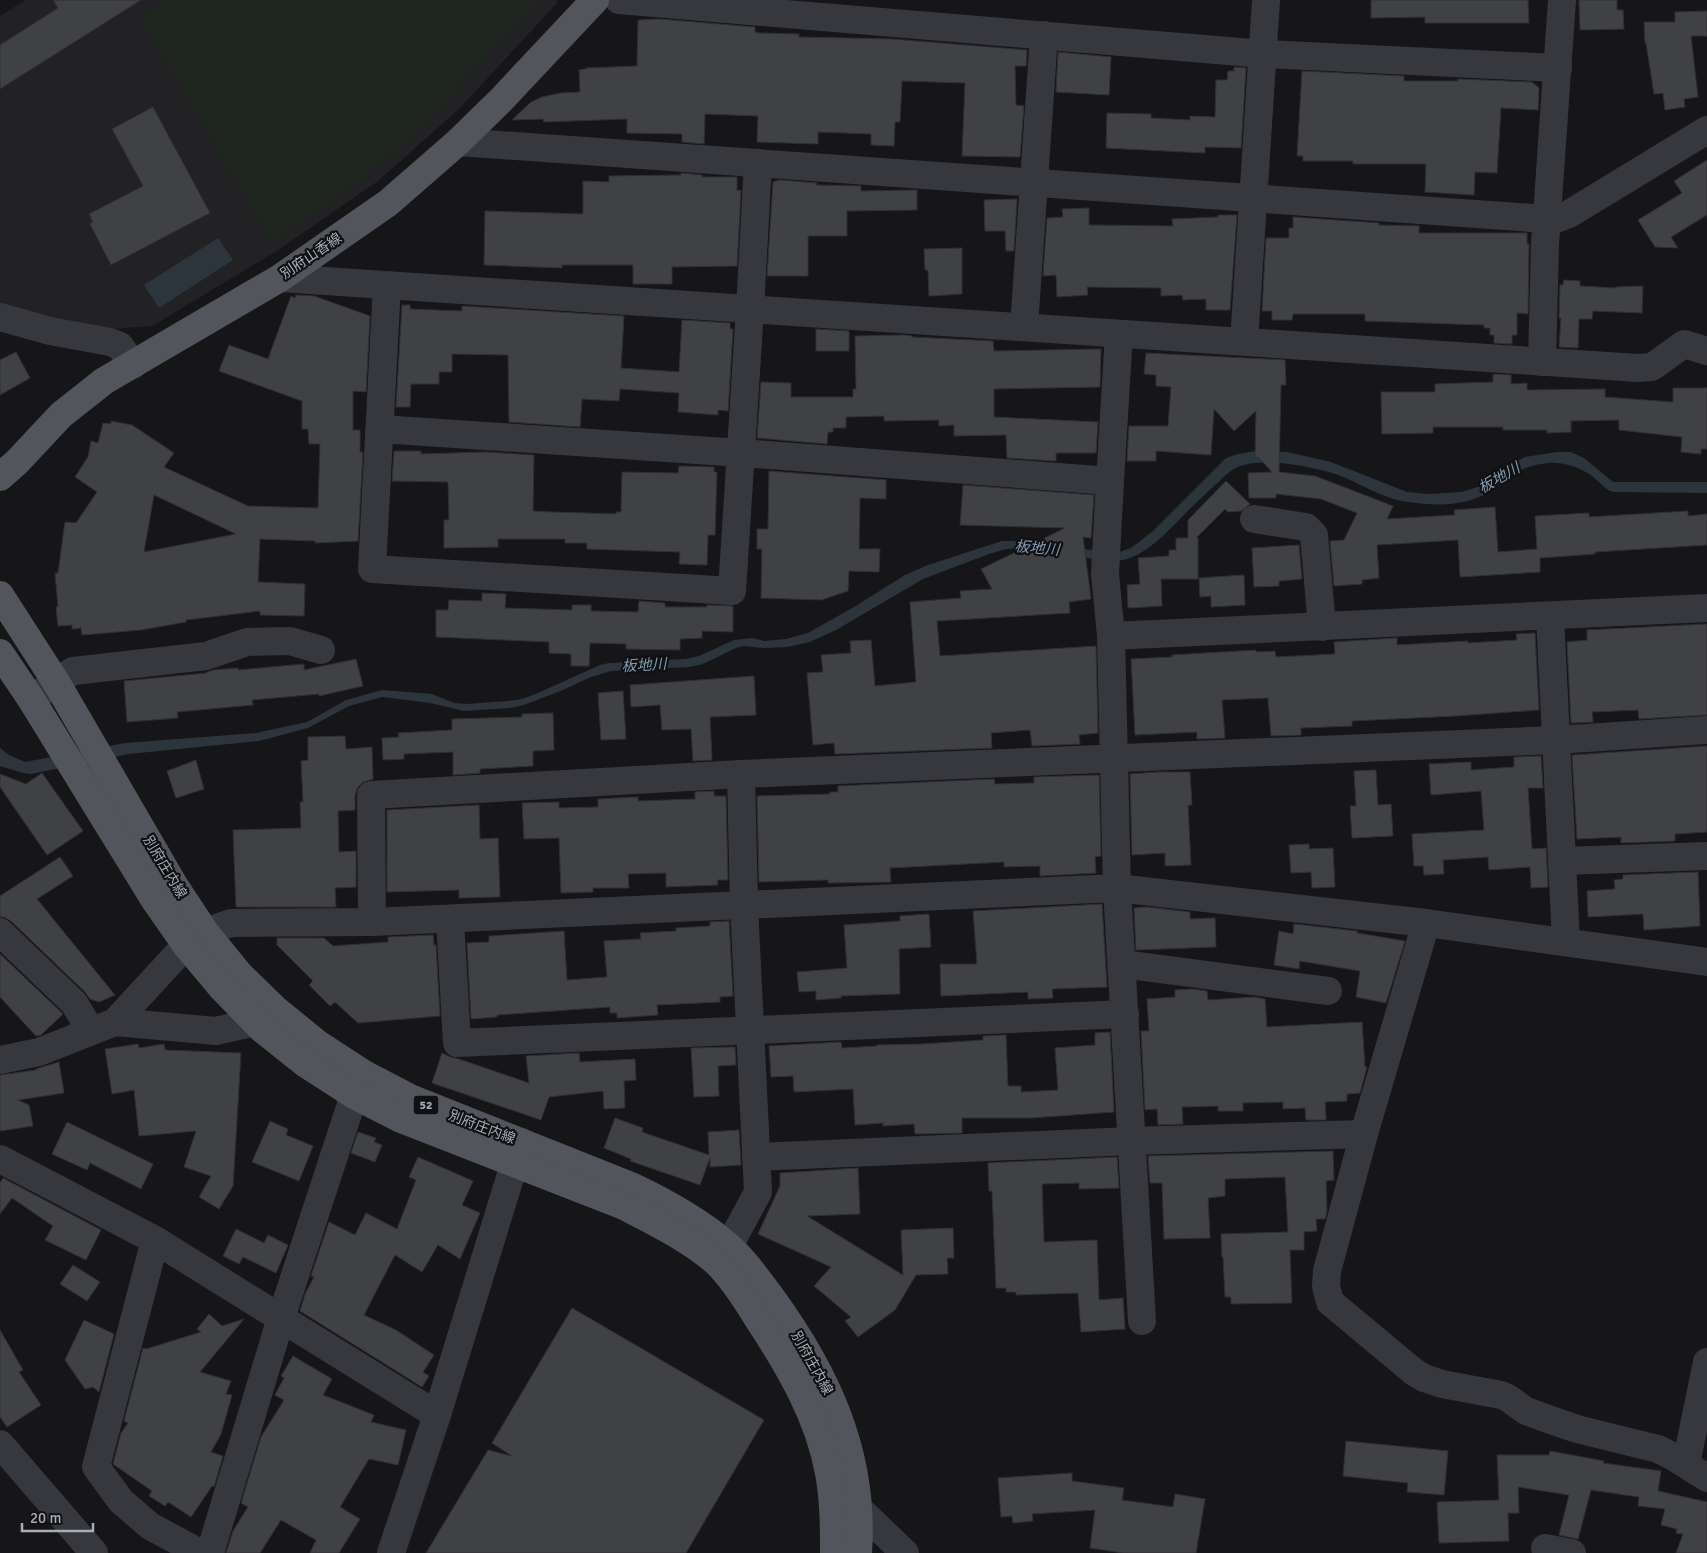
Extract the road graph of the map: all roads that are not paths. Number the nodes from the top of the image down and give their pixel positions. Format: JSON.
{"nodes":[{"id":1,"x":594,"y":0,"type":"edge"},
{"id":2,"x":619,"y":0,"type":"edge"},
{"id":3,"x":1266,"y":0,"type":"edge"},
{"id":4,"x":1562,"y":0,"type":"edge"},
{"id":5,"x":1044,"y":36,"type":"junction"},
{"id":6,"x":1264,"y":54,"type":"junction"},
{"id":7,"x":1558,"y":68,"type":"junction"},
{"id":8,"x":1707,"y":130,"type":"edge"},
{"id":9,"x":458,"y":142,"type":"junction"},
{"id":10,"x":758,"y":163,"type":"junction"},
{"id":11,"x":1034,"y":183,"type":"junction"},
{"id":12,"x":1254,"y":199,"type":"junction"},
{"id":13,"x":1547,"y":219,"type":"junction"},
{"id":14,"x":280,"y":278,"type":"junction"},
{"id":15,"x":387,"y":285,"type":"junction"},
{"id":16,"x":750,"y":309,"type":"junction"},
{"id":17,"x":0,"y":318,"type":"edge"},
{"id":18,"x":1024,"y":327,"type":"junction"},
{"id":19,"x":1119,"y":334,"type":"junction"},
{"id":20,"x":1244,"y":342,"type":"junction"},
{"id":21,"x":1707,"y":351,"type":"edge"},
{"id":22,"x":1542,"y":362,"type":"junction"},
{"id":23,"x":133,"y":365,"type":"junction"},
{"id":24,"x":380,"y":429,"type":"junction"},
{"id":25,"x":742,"y":453,"type":"junction"},
{"id":26,"x":0,"y":477,"type":"edge"},
{"id":27,"x":1110,"y":481,"type":"junction"},
{"id":28,"x":1254,"y":519,"type":"dead end"},
{"id":29,"x":0,"y":595,"type":"edge"},
{"id":30,"x":1707,"y":608,"type":"edge"},
{"id":31,"x":1550,"y":616,"type":"junction"},
{"id":32,"x":1322,"y":626,"type":"junction"},
{"id":33,"x":1111,"y":636,"type":"junction"},
{"id":34,"x":321,"y":650,"type":"dead end"},
{"id":35,"x":0,"y":653,"type":"edge"},
{"id":36,"x":56,"y":682,"type":"junction"},
{"id":37,"x":31,"y":700,"type":"junction"},
{"id":38,"x":1707,"y":730,"type":"edge"},
{"id":39,"x":1556,"y":740,"type":"junction"},
{"id":40,"x":1114,"y":759,"type":"junction"},
{"id":41,"x":741,"y":774,"type":"junction"},
{"id":42,"x":1707,"y":856,"type":"edge"},
{"id":43,"x":1562,"y":862,"type":"junction"},
{"id":44,"x":1117,"y":888,"type":"junction"},
{"id":45,"x":744,"y":905,"type":"junction"},
{"id":46,"x":450,"y":919,"type":"junction"},
{"id":47,"x":372,"y":922,"type":"junction"},
{"id":48,"x":1426,"y":923,"type":"junction"},
{"id":49,"x":0,"y":932,"type":"edge"},
{"id":50,"x":196,"y":939,"type":"junction"},
{"id":51,"x":1566,"y":942,"type":"junction"},
{"id":52,"x":1707,"y":962,"type":"edge"},
{"id":53,"x":1122,"y":964,"type":"junction"},
{"id":54,"x":1328,"y":992,"type":"dead end"},
{"id":55,"x":1125,"y":1014,"type":"junction"},
{"id":56,"x":255,"y":1022,"type":"junction"},
{"id":57,"x":103,"y":1026,"type":"junction"},
{"id":58,"x":750,"y":1030,"type":"junction"},
{"id":59,"x":0,"y":1060,"type":"edge"},
{"id":60,"x":359,"y":1085,"type":"junction"},
{"id":61,"x":1364,"y":1134,"type":"junction"},
{"id":62,"x":1131,"y":1141,"type":"junction"},
{"id":63,"x":518,"y":1153,"type":"junction"},
{"id":64,"x":756,"y":1157,"type":"junction"},
{"id":65,"x":0,"y":1159,"type":"edge"},
{"id":66,"x":155,"y":1240,"type":"junction"},
{"id":67,"x":729,"y":1246,"type":"junction"},
{"id":68,"x":282,"y":1318,"type":"junction"},
{"id":69,"x":1142,"y":1321,"type":"dead end"},
{"id":70,"x":1707,"y":1362,"type":"edge"},
{"id":71,"x":437,"y":1415,"type":"junction"},
{"id":72,"x":0,"y":1444,"type":"edge"},
{"id":73,"x":1697,"y":1471,"type":"edge"},
{"id":74,"x":858,"y":1508,"type":"junction"},
{"id":75,"x":1545,"y":1548,"type":"dead end"},
{"id":76,"x":94,"y":1553,"type":"edge"},
{"id":77,"x":200,"y":1553,"type":"edge"},
{"id":78,"x":210,"y":1553,"type":"edge"},
{"id":79,"x":391,"y":1553,"type":"edge"},
{"id":80,"x":834,"y":1553,"type":"edge"},
{"id":81,"x":858,"y":1553,"type":"edge"},
{"id":82,"x":905,"y":1553,"type":"edge"},
{"id":83,"x":1572,"y":1553,"type":"edge"}],
"edges":[{"from":1,"to":9,"type":"main road","name":"別府山香線"},
{"from":2,"to":5,"type":"street"},
{"from":3,"to":6,"type":"street"},
{"from":4,"to":7,"type":"street"},
{"from":5,"to":6,"type":"street"},
{"from":5,"to":11,"type":"street"},
{"from":6,"to":7,"type":"street"},
{"from":6,"to":12,"type":"street"},
{"from":7,"to":13,"type":"street"},
{"from":8,"to":13,"type":"street"},
{"from":9,"to":10,"type":"street"},
{"from":9,"to":14,"type":"main road","name":"別府山香線"},
{"from":10,"to":11,"type":"street"},
{"from":10,"to":16,"type":"street"},
{"from":11,"to":12,"type":"street"},
{"from":11,"to":18,"type":"street"},
{"from":12,"to":13,"type":"street"},
{"from":12,"to":20,"type":"street"},
{"from":13,"to":22,"type":"street"},
{"from":14,"to":15,"type":"street"},
{"from":14,"to":23,"type":"main road","name":"別府山香線"},
{"from":15,"to":16,"type":"street"},
{"from":15,"to":24,"type":"street"},
{"from":16,"to":18,"type":"street"},
{"from":16,"to":25,"type":"street"},
{"from":17,"to":23,"type":"street"},
{"from":18,"to":19,"type":"street"},
{"from":19,"to":20,"type":"street"},
{"from":19,"to":27,"type":"street"},
{"from":20,"to":22,"type":"street"},
{"from":21,"to":22,"type":"street"},
{"from":23,"to":26,"type":"main road","name":"別府山香線"},
{"from":24,"to":25,"type":"street"},
{"from":24,"to":25,"type":"street"},
{"from":25,"to":27,"type":"street"},
{"from":27,"to":33,"type":"street"},
{"from":28,"to":32,"type":"street"},
{"from":29,"to":36,"type":"main road","name":"別府庄内線","number":"52"},
{"from":30,"to":31,"type":"street"},
{"from":31,"to":32,"type":"street"},
{"from":31,"to":39,"type":"street"},
{"from":32,"to":33,"type":"street"},
{"from":33,"to":40,"type":"street"},
{"from":34,"to":36,"type":"street"},
{"from":35,"to":37,"type":"main road","name":"別府庄内線","number":"52"},
{"from":36,"to":37,"type":"street"},
{"from":36,"to":50,"type":"main road","name":"別府庄内線","number":"52"},
{"from":37,"to":50,"type":"main road","name":"別府庄内線","number":"52"},
{"from":38,"to":39,"type":"street"},
{"from":39,"to":40,"type":"street"},
{"from":39,"to":43,"type":"street"},
{"from":40,"to":41,"type":"street"},
{"from":40,"to":44,"type":"street"},
{"from":41,"to":45,"type":"street"},
{"from":41,"to":47,"type":"street"},
{"from":42,"to":43,"type":"street"},
{"from":43,"to":51,"type":"street"},
{"from":44,"to":45,"type":"street"},
{"from":44,"to":48,"type":"street"},
{"from":44,"to":53,"type":"street"},
{"from":45,"to":46,"type":"street"},
{"from":45,"to":58,"type":"street"},
{"from":46,"to":47,"type":"street"},
{"from":46,"to":58,"type":"street"},
{"from":47,"to":50,"type":"street"},
{"from":48,"to":51,"type":"street"},
{"from":48,"to":61,"type":"street"},
{"from":49,"to":57,"type":"street"},
{"from":50,"to":56,"type":"main road","name":"別府庄内線","number":"52"},
{"from":50,"to":57,"type":"street"},
{"from":50,"to":60,"type":"main road","name":"別府庄内線","number":"52"},
{"from":51,"to":52,"type":"street"},
{"from":53,"to":54,"type":"street"},
{"from":53,"to":55,"type":"street"},
{"from":55,"to":58,"type":"street"},
{"from":55,"to":62,"type":"street"},
{"from":56,"to":57,"type":"street"},
{"from":56,"to":60,"type":"main road","name":"別府庄内線","number":"52"},
{"from":57,"to":59,"type":"street"},
{"from":58,"to":64,"type":"street"},
{"from":60,"to":63,"type":"main road","name":"別府庄内線","number":"52"},
{"from":60,"to":68,"type":"street"},
{"from":61,"to":62,"type":"street"},
{"from":61,"to":73,"type":"street"},
{"from":62,"to":64,"type":"street"},
{"from":62,"to":69,"type":"street"},
{"from":63,"to":67,"type":"main road","name":"別府庄内線","number":"52"},
{"from":63,"to":71,"type":"street"},
{"from":63,"to":80,"type":"main road","name":"別府庄内線","number":"52"},
{"from":64,"to":67,"type":"street"},
{"from":65,"to":66,"type":"street"},
{"from":66,"to":68,"type":"street"},
{"from":66,"to":77,"type":"street"},
{"from":67,"to":74,"type":"main road","name":"別府庄内線","number":"52"},
{"from":68,"to":71,"type":"street"},
{"from":68,"to":78,"type":"street"},
{"from":70,"to":73,"type":"street"},
{"from":71,"to":79,"type":"street"},
{"from":72,"to":76,"type":"street"},
{"from":74,"to":81,"type":"main road","name":"別府庄内線","number":"52"},
{"from":74,"to":82,"type":"street"},
{"from":75,"to":83,"type":"street"}]}
